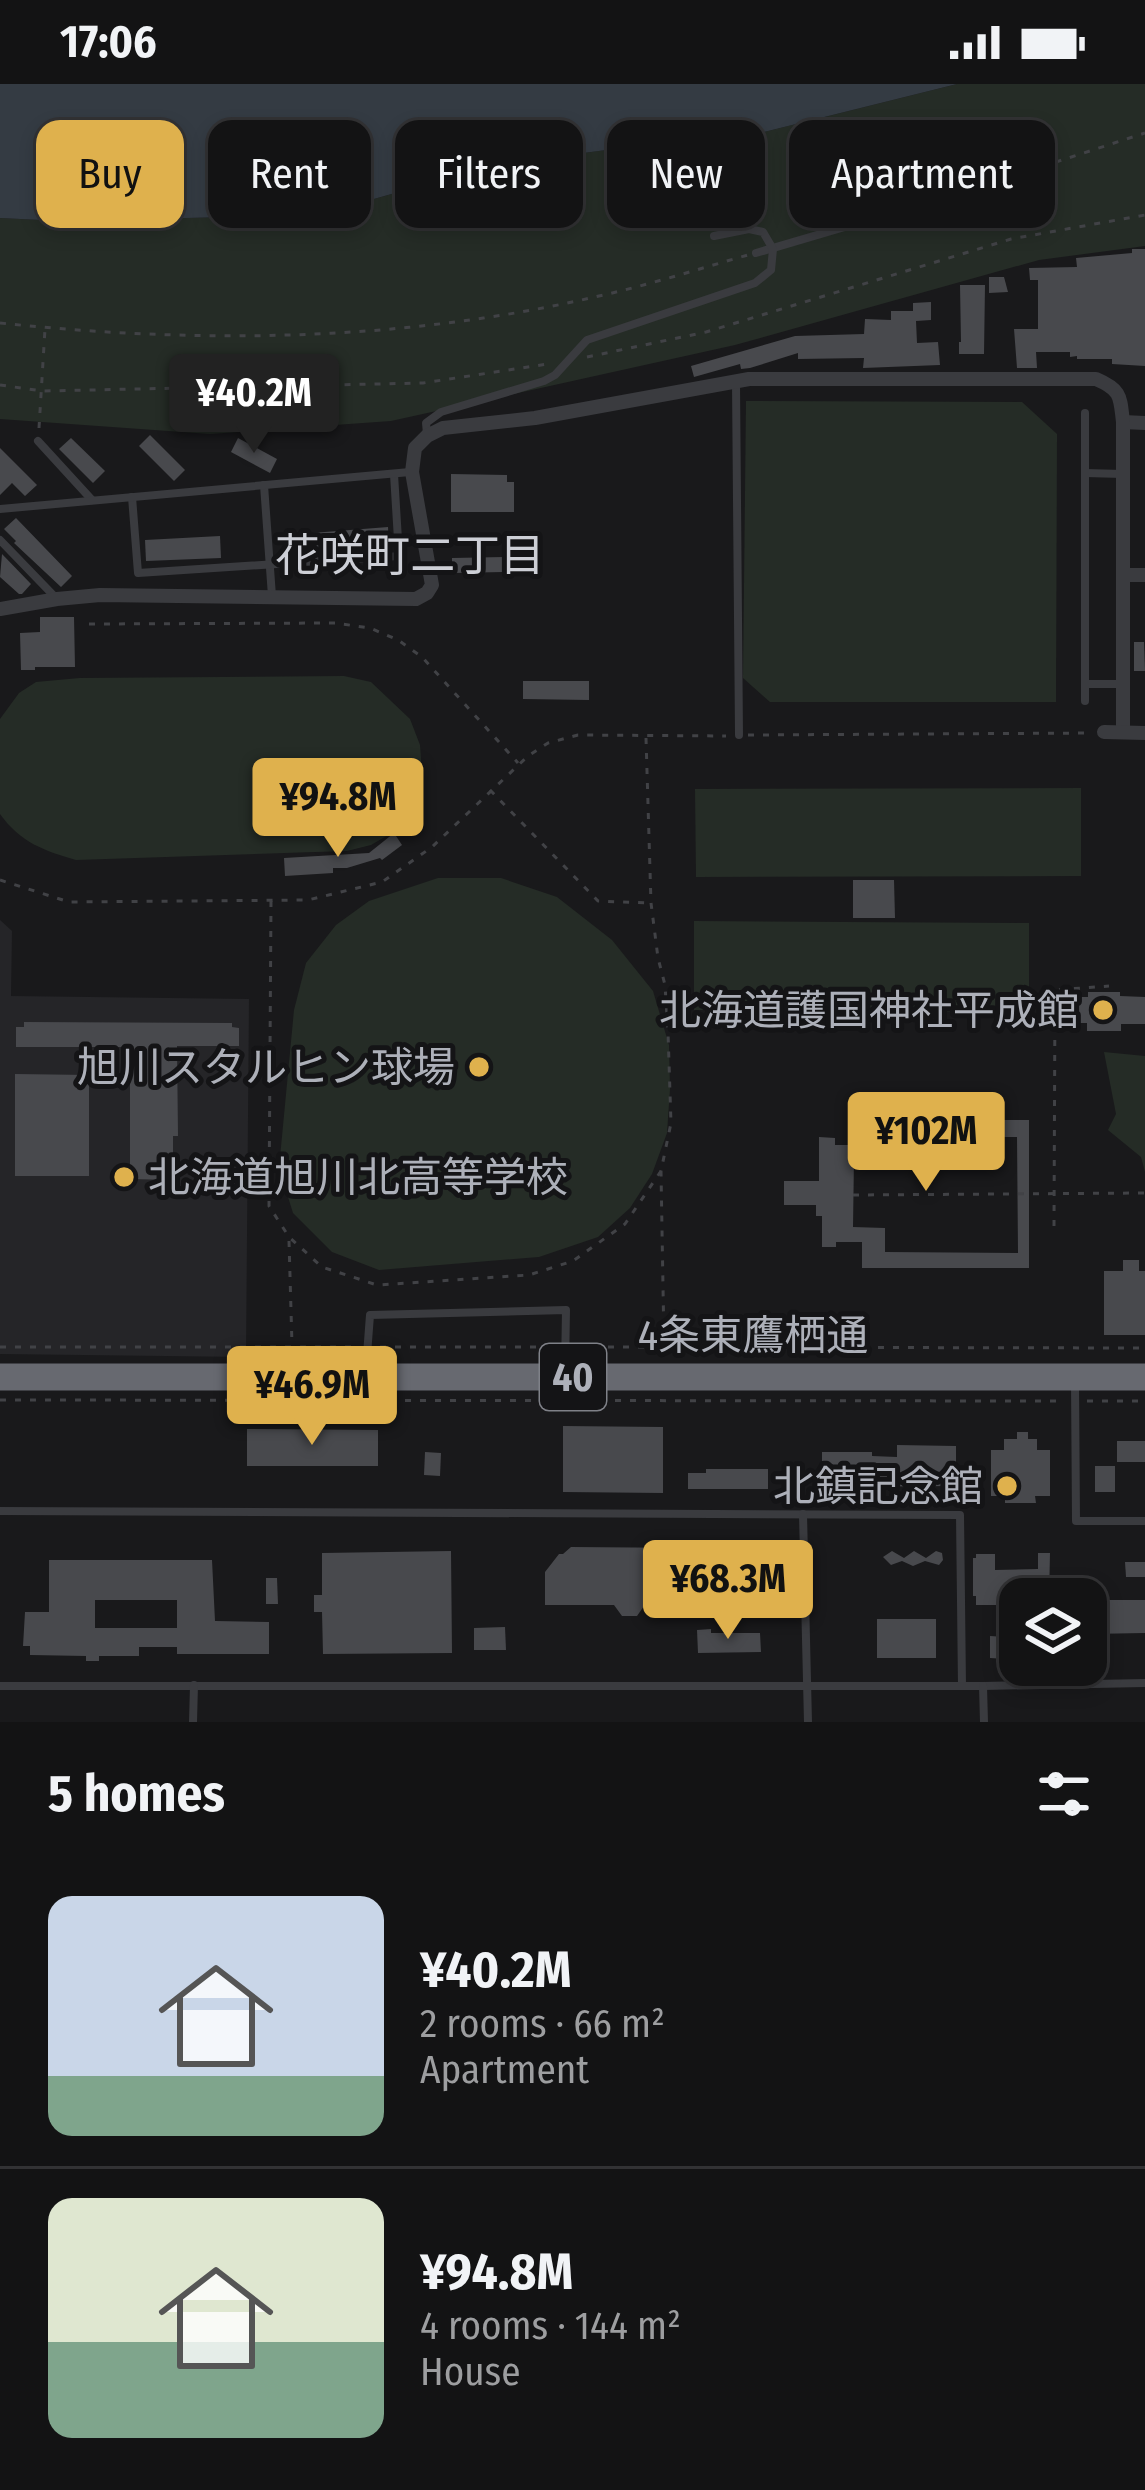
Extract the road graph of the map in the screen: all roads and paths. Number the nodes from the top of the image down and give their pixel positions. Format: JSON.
{"nodes":[{"id":1,"x":1145,"y":133,"type":"edge"},
{"id":2,"x":1055,"y":162,"type":"edge"},
{"id":3,"x":843,"y":228,"type":"edge"},
{"id":4,"x":714,"y":236,"type":"dead end"},
{"id":5,"x":773,"y":249,"type":"junction"},
{"id":6,"x":756,"y":254,"type":"joint"},
{"id":7,"x":0,"y":323,"type":"edge"},
{"id":8,"x":45,"y":328,"type":"junction"},
{"id":9,"x":736,"y":381,"type":"junction"},
{"id":10,"x":1085,"y":413,"type":"dead end"},
{"id":11,"x":1123,"y":422,"type":"junction"},
{"id":12,"x":1145,"y":423,"type":"edge"},
{"id":13,"x":427,"y":436,"type":"junction"},
{"id":14,"x":38,"y":441,"type":"joint"},
{"id":15,"x":412,"y":472,"type":"junction"},
{"id":16,"x":1085,"y":473,"type":"junction"},
{"id":17,"x":394,"y":474,"type":"junction"},
{"id":18,"x":1123,"y":474,"type":"junction"},
{"id":19,"x":264,"y":485,"type":"junction"},
{"id":20,"x":132,"y":497,"type":"junction"},
{"id":21,"x":93,"y":501,"type":"junction"},
{"id":22,"x":0,"y":509,"type":"edge"},
{"id":23,"x":0,"y":540,"type":"edge"},
{"id":24,"x":271,"y":563,"type":"junction"},
{"id":25,"x":1123,"y":575,"type":"junction"},
{"id":26,"x":1145,"y":575,"type":"edge"},
{"id":27,"x":272,"y":596,"type":"junction"},
{"id":28,"x":57,"y":599,"type":"junction"},
{"id":29,"x":0,"y":609,"type":"edge"},
{"id":30,"x":89,"y":624,"type":"dead end"},
{"id":31,"x":1085,"y":684,"type":"junction"},
{"id":32,"x":1123,"y":684,"type":"junction"},
{"id":33,"x":1085,"y":701,"type":"dead end"},
{"id":34,"x":1123,"y":732,"type":"junction"},
{"id":35,"x":1104,"y":733,"type":"joint"},
{"id":36,"x":1145,"y":733,"type":"edge"},
{"id":37,"x":739,"y":735,"type":"junction"},
{"id":38,"x":646,"y":736,"type":"junction"},
{"id":39,"x":519,"y":764,"type":"junction"},
{"id":40,"x":490,"y":790,"type":"junction"},
{"id":41,"x":0,"y":880,"type":"edge"},
{"id":42,"x":271,"y":901,"type":"junction"},
{"id":43,"x":651,"y":903,"type":"junction"},
{"id":44,"x":1109,"y":986,"type":"dead end"},
{"id":45,"x":661,"y":1171,"type":"junction"},
{"id":46,"x":1054,"y":1192,"type":"junction"},
{"id":47,"x":1145,"y":1192,"type":"edge"},
{"id":48,"x":853,"y":1195,"type":"dead end"},
{"id":49,"x":1054,"y":1226,"type":"dead end"},
{"id":50,"x":289,"y":1238,"type":"junction"},
{"id":51,"x":292,"y":1347,"type":"dead end"},
{"id":52,"x":664,"y":1347,"type":"dead end"},
{"id":53,"x":0,"y":1377,"type":"edge"},
{"id":54,"x":365,"y":1377,"type":"junction"},
{"id":55,"x":565,"y":1377,"type":"junction"},
{"id":56,"x":1145,"y":1377,"type":"edge"},
{"id":57,"x":1075,"y":1389,"type":"junction"},
{"id":58,"x":0,"y":1400,"type":"edge"},
{"id":59,"x":1145,"y":1401,"type":"edge"},
{"id":60,"x":0,"y":1511,"type":"edge"},
{"id":61,"x":803,"y":1514,"type":"junction"},
{"id":62,"x":1145,"y":1521,"type":"edge"},
{"id":63,"x":1145,"y":1683,"type":"edge"},
{"id":64,"x":194,"y":1685,"type":"junction"},
{"id":65,"x":0,"y":1686,"type":"edge"},
{"id":66,"x":808,"y":1686,"type":"junction"},
{"id":67,"x":962,"y":1686,"type":"junction"},
{"id":68,"x":983,"y":1687,"type":"junction"},
{"id":69,"x":193,"y":1722,"type":"edge"},
{"id":70,"x":808,"y":1722,"type":"edge"},
{"id":71,"x":983,"y":1722,"type":"edge"}],
"edges":[{"from":1,"to":2,"type":"path"},
{"from":3,"to":5,"type":"lane"},
{"from":4,"to":5,"type":"lane"},
{"from":5,"to":6,"type":"lane"},
{"from":5,"to":13,"type":"lane"},
{"from":6,"to":8,"type":"path"},
{"from":7,"to":8,"type":"path"},
{"from":8,"to":14,"type":"path"},
{"from":9,"to":11,"type":"street"},
{"from":9,"to":13,"type":"street"},
{"from":9,"to":37,"type":"lane"},
{"from":10,"to":16,"type":"lane"},
{"from":11,"to":12,"type":"street"},
{"from":11,"to":18,"type":"street"},
{"from":13,"to":15,"type":"street"},
{"from":14,"to":21,"type":"lane"},
{"from":15,"to":17,"type":"lane"},
{"from":15,"to":27,"type":"street"},
{"from":16,"to":18,"type":"lane"},
{"from":16,"to":31,"type":"lane"},
{"from":17,"to":19,"type":"lane"},
{"from":17,"to":24,"type":"lane"},
{"from":18,"to":25,"type":"street"},
{"from":19,"to":20,"type":"lane"},
{"from":19,"to":24,"type":"lane"},
{"from":20,"to":21,"type":"lane"},
{"from":20,"to":24,"type":"lane"},
{"from":21,"to":22,"type":"lane"},
{"from":23,"to":28,"type":"lane"},
{"from":24,"to":27,"type":"lane"},
{"from":25,"to":26,"type":"street"},
{"from":25,"to":32,"type":"street"},
{"from":27,"to":28,"type":"street"},
{"from":28,"to":29,"type":"street"},
{"from":30,"to":39,"type":"path"},
{"from":31,"to":32,"type":"lane"},
{"from":31,"to":33,"type":"lane"},
{"from":32,"to":34,"type":"street"},
{"from":34,"to":35,"type":"street"},
{"from":34,"to":36,"type":"street"},
{"from":35,"to":37,"type":"path"},
{"from":37,"to":38,"type":"path"},
{"from":38,"to":39,"type":"path"},
{"from":38,"to":43,"type":"path"},
{"from":39,"to":40,"type":"path"},
{"from":40,"to":42,"type":"path"},
{"from":40,"to":43,"type":"path"},
{"from":41,"to":42,"type":"path"},
{"from":42,"to":50,"type":"path"},
{"from":43,"to":45,"type":"path"},
{"from":44,"to":46,"type":"path"},
{"from":45,"to":50,"type":"path"},
{"from":45,"to":52,"type":"path"},
{"from":46,"to":47,"type":"path"},
{"from":46,"to":48,"type":"path"},
{"from":46,"to":49,"type":"path"},
{"from":50,"to":51,"type":"path"},
{"from":53,"to":54,"type":"highway","name":"4条東鷹栖通","number":"40"},
{"from":54,"to":55,"type":"highway","name":"4条東鷹栖通","number":"40"},
{"from":54,"to":55,"type":"lane"},
{"from":55,"to":57,"type":"highway","name":"4条東鷹栖通","number":"40"},
{"from":56,"to":57,"type":"highway","name":"4条東鷹栖通","number":"40"},
{"from":57,"to":58,"type":"path"},
{"from":57,"to":59,"type":"path"},
{"from":57,"to":62,"type":"lane"},
{"from":60,"to":61,"type":"lane"},
{"from":61,"to":66,"type":"lane"},
{"from":61,"to":67,"type":"lane"},
{"from":63,"to":68,"type":"lane"},
{"from":64,"to":65,"type":"lane"},
{"from":64,"to":66,"type":"lane"},
{"from":64,"to":69,"type":"lane"},
{"from":66,"to":67,"type":"lane"},
{"from":66,"to":70,"type":"lane"},
{"from":67,"to":68,"type":"lane"},
{"from":68,"to":71,"type":"lane"}]}
